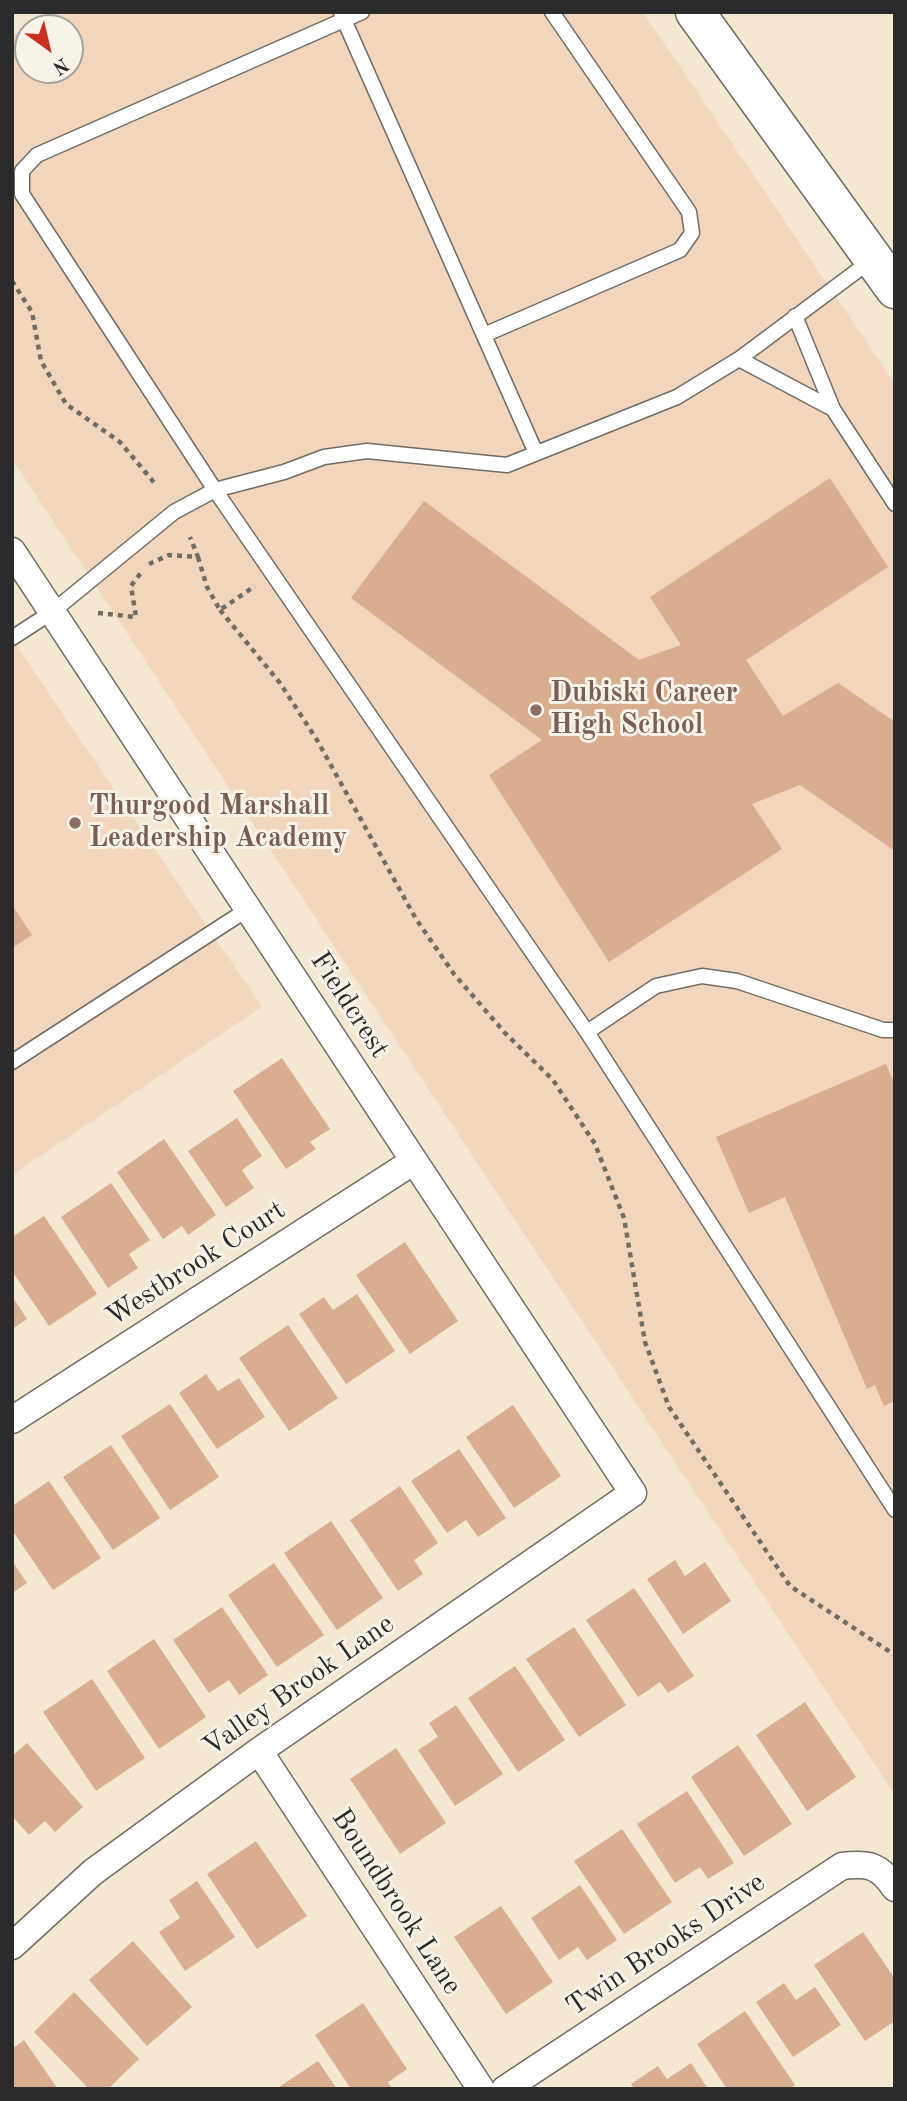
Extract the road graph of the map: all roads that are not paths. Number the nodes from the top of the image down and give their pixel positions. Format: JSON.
{"nodes":[{"id":1,"x":362,"y":12,"type":"edge"},
{"id":2,"x":552,"y":12,"type":"edge"},
{"id":3,"x":695,"y":12,"type":"edge"},
{"id":4,"x":343,"y":16,"type":"edge"},
{"id":5,"x":874,"y":258,"type":"junction"},
{"id":6,"x":895,"y":289,"type":"edge"},
{"id":7,"x":795,"y":316,"type":"junction"},
{"id":8,"x":484,"y":335,"type":"junction"},
{"id":9,"x":739,"y":359,"type":"junction"},
{"id":10,"x":833,"y":410,"type":"junction"},
{"id":11,"x":536,"y":453,"type":"junction"},
{"id":12,"x":215,"y":490,"type":"junction"},
{"id":13,"x":895,"y":504,"type":"edge"},
{"id":14,"x":12,"y":551,"type":"edge"},
{"id":15,"x":52,"y":612,"type":"junction"},
{"id":16,"x":12,"y":638,"type":"edge"},
{"id":17,"x":248,"y":909,"type":"junction"},
{"id":18,"x":895,"y":1031,"type":"edge"},
{"id":19,"x":587,"y":1032,"type":"junction"},
{"id":20,"x":12,"y":1062,"type":"edge"},
{"id":21,"x":414,"y":1161,"type":"junction"},
{"id":22,"x":12,"y":1420,"type":"edge"},
{"id":23,"x":633,"y":1493,"type":"joint"},
{"id":24,"x":890,"y":1494,"type":"edge"},
{"id":25,"x":895,"y":1510,"type":"edge"},
{"id":26,"x":259,"y":1751,"type":"junction"},
{"id":27,"x":895,"y":1888,"type":"edge"},
{"id":28,"x":12,"y":1946,"type":"edge"},
{"id":29,"x":481,"y":2089,"type":"edge"},
{"id":30,"x":505,"y":2089,"type":"edge"}],
"edges":[{"from":1,"to":4,"type":"lane"},
{"from":2,"to":8,"type":"lane"},
{"from":3,"to":5,"type":"main road"},
{"from":4,"to":8,"type":"lane"},
{"from":4,"to":12,"type":"lane"},
{"from":5,"to":6,"type":"main road"},
{"from":5,"to":7,"type":"lane"},
{"from":7,"to":9,"type":"lane"},
{"from":7,"to":10,"type":"lane"},
{"from":8,"to":11,"type":"lane"},
{"from":9,"to":10,"type":"lane"},
{"from":9,"to":11,"type":"lane"},
{"from":10,"to":13,"type":"lane"},
{"from":11,"to":12,"type":"lane"},
{"from":12,"to":15,"type":"lane"},
{"from":12,"to":19,"type":"lane"},
{"from":14,"to":15,"type":"street","name":"Fieldcrest"},
{"from":15,"to":16,"type":"lane"},
{"from":15,"to":17,"type":"street","name":"Fieldcrest"},
{"from":17,"to":20,"type":"lane"},
{"from":17,"to":21,"type":"street","name":"Fieldcrest"},
{"from":18,"to":19,"type":"lane"},
{"from":19,"to":24,"type":"lane"},
{"from":21,"to":22,"type":"street","name":"Westbrook Court"},
{"from":21,"to":23,"type":"street","name":"Fieldcrest"},
{"from":23,"to":26,"type":"street","name":"Valley Brook Lane"},
{"from":24,"to":25,"type":"lane"},
{"from":26,"to":28,"type":"street","name":"Valley Brook Lane"},
{"from":26,"to":29,"type":"street","name":"Boundbrook Lane"},
{"from":27,"to":30,"type":"street","name":"Twin Brooks Drive"}]}
